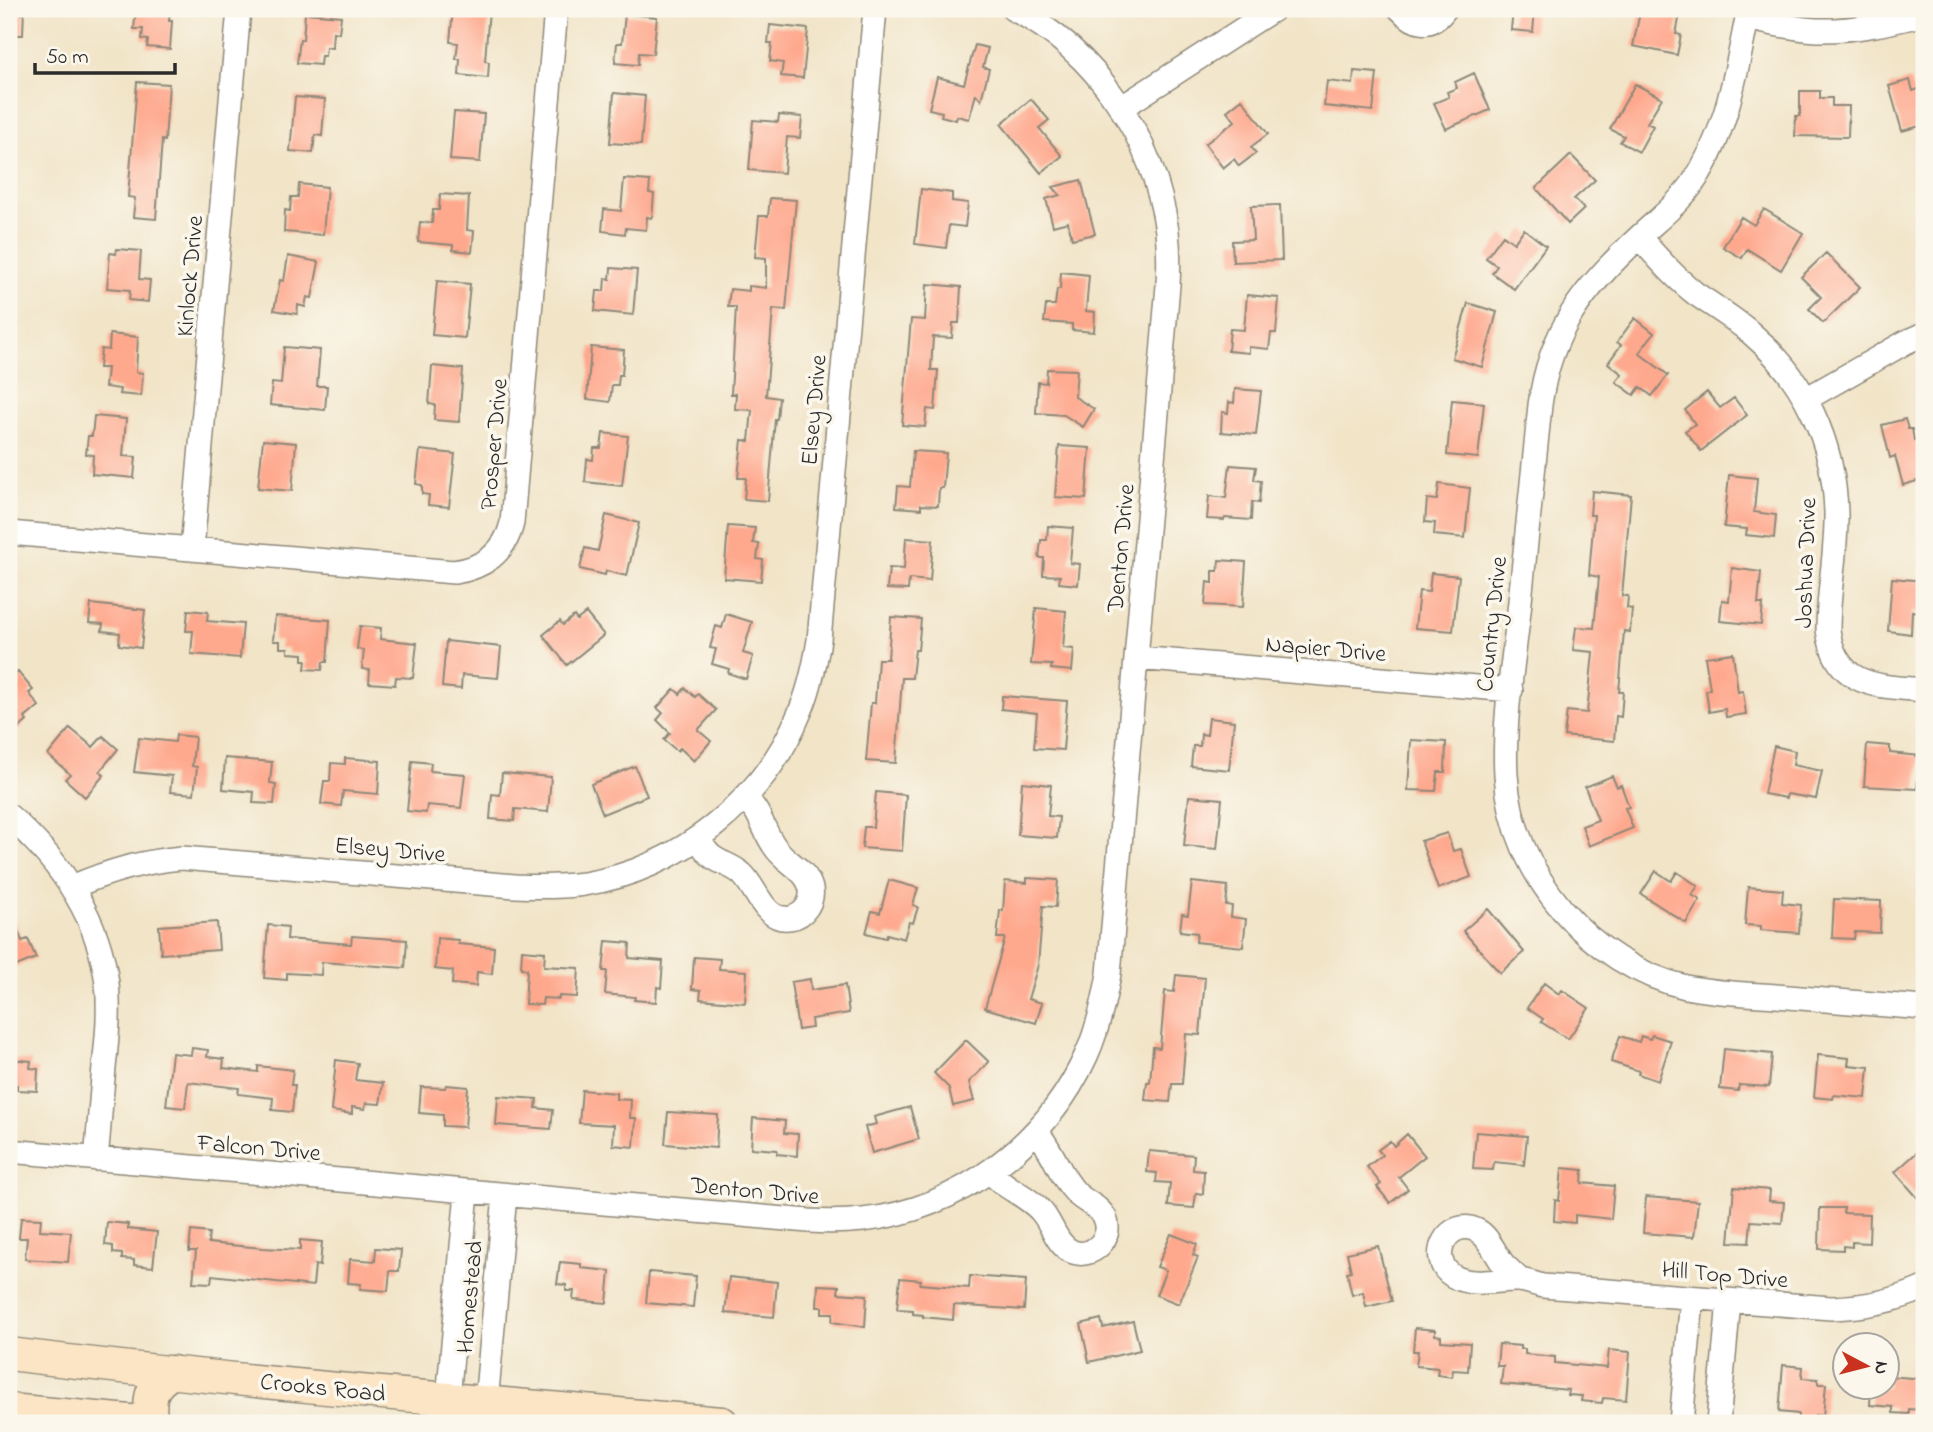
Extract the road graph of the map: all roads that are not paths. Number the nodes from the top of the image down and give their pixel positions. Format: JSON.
{"nodes":[{"id":1,"x":239,"y":9,"type":"edge"},
{"id":2,"x":556,"y":9,"type":"edge"},
{"id":3,"x":875,"y":9,"type":"edge"},
{"id":4,"x":1013,"y":9,"type":"edge"},
{"id":5,"x":1273,"y":9,"type":"edge"},
{"id":6,"x":1400,"y":9,"type":"edge"},
{"id":7,"x":1445,"y":9,"type":"edge"},
{"id":8,"x":1748,"y":13,"type":"edge"},
{"id":9,"x":1924,"y":14,"type":"edge"},
{"id":10,"x":1121,"y":108,"type":"junction"},
{"id":11,"x":1639,"y":237,"type":"junction"},
{"id":12,"x":1924,"y":334,"type":"edge"},
{"id":13,"x":1806,"y":399,"type":"junction"},
{"id":14,"x":9,"y":533,"type":"edge"},
{"id":15,"x":192,"y":549,"type":"junction"},
{"id":16,"x":1137,"y":657,"type":"junction"},
{"id":17,"x":1511,"y":690,"type":"junction"},
{"id":18,"x":1924,"y":690,"type":"edge"},
{"id":19,"x":745,"y":797,"type":"junction"},
{"id":20,"x":9,"y":816,"type":"edge"},
{"id":21,"x":697,"y":838,"type":"junction"},
{"id":22,"x":72,"y":887,"type":"junction"},
{"id":23,"x":1924,"y":1008,"type":"edge"},
{"id":24,"x":1036,"y":1131,"type":"junction"},
{"id":25,"x":9,"y":1151,"type":"edge"},
{"id":26,"x":96,"y":1159,"type":"junction"},
{"id":27,"x":990,"y":1171,"type":"junction"},
{"id":28,"x":467,"y":1192,"type":"junction"},
{"id":29,"x":505,"y":1195,"type":"junction"},
{"id":30,"x":1520,"y":1280,"type":"dead end"},
{"id":31,"x":1924,"y":1288,"type":"edge"},
{"id":32,"x":1692,"y":1297,"type":"junction"},
{"id":33,"x":1729,"y":1301,"type":"junction"},
{"id":34,"x":9,"y":1354,"type":"edge"},
{"id":35,"x":173,"y":1372,"type":"junction"},
{"id":36,"x":448,"y":1399,"type":"junction"},
{"id":37,"x":9,"y":1410,"type":"edge"},
{"id":38,"x":485,"y":1413,"type":"edge"},
{"id":39,"x":151,"y":1423,"type":"edge"},
{"id":40,"x":722,"y":1423,"type":"edge"},
{"id":41,"x":1681,"y":1423,"type":"edge"},
{"id":42,"x":1718,"y":1423,"type":"edge"}],
"edges":[{"from":1,"to":15,"type":"street","name":"Kinlock Drive"},
{"from":2,"to":15,"type":"street","name":"Prosper Drive"},
{"from":3,"to":19,"type":"street","name":"Elsey Drive"},
{"from":4,"to":10,"type":"street","name":"Denton Drive"},
{"from":5,"to":10,"type":"street"},
{"from":6,"to":7,"type":"street"},
{"from":8,"to":9,"type":"street"},
{"from":8,"to":11,"type":"street","name":"Country Drive"},
{"from":10,"to":16,"type":"street","name":"Denton Drive"},
{"from":11,"to":13,"type":"street","name":"Joshua Drive"},
{"from":11,"to":17,"type":"street","name":"Country Drive"},
{"from":12,"to":13,"type":"street"},
{"from":13,"to":18,"type":"street","name":"Joshua Drive"},
{"from":14,"to":15,"type":"street","name":"Prosper Drive"},
{"from":16,"to":17,"type":"street","name":"Napier Drive"},
{"from":16,"to":24,"type":"street","name":"Denton Drive"},
{"from":17,"to":23,"type":"street","name":"Country Drive"},
{"from":19,"to":21,"type":"street","name":"Elsey Drive"},
{"from":19,"to":21,"type":"street"},
{"from":20,"to":22,"type":"street"},
{"from":21,"to":22,"type":"street","name":"Elsey Drive"},
{"from":22,"to":26,"type":"street"},
{"from":24,"to":27,"type":"street","name":"Denton Drive"},
{"from":24,"to":27,"type":"street"},
{"from":25,"to":26,"type":"street","name":"Falcon Drive"},
{"from":26,"to":28,"type":"street","name":"Falcon Drive"},
{"from":27,"to":29,"type":"street","name":"Denton Drive"},
{"from":28,"to":29,"type":"street","name":"Falcon Drive"},
{"from":28,"to":36,"type":"street","name":"Homestead"},
{"from":29,"to":38,"type":"street","name":"Homestead"},
{"from":30,"to":32,"type":"street","name":"Hill Top Drive"},
{"from":31,"to":33,"type":"street","name":"Hill Top Drive"},
{"from":32,"to":33,"type":"street","name":"Hill Top Drive"},
{"from":32,"to":41,"type":"street"},
{"from":33,"to":42,"type":"street"},
{"from":34,"to":35,"type":"main road","name":"Crooks Road"},
{"from":35,"to":36,"type":"main road","name":"Crooks Road"},
{"from":35,"to":39,"type":"main road"},
{"from":36,"to":38,"type":"main road","name":"Crooks Road"},
{"from":37,"to":39,"type":"main road"},
{"from":38,"to":40,"type":"main road","name":"Crooks Road"}]}
